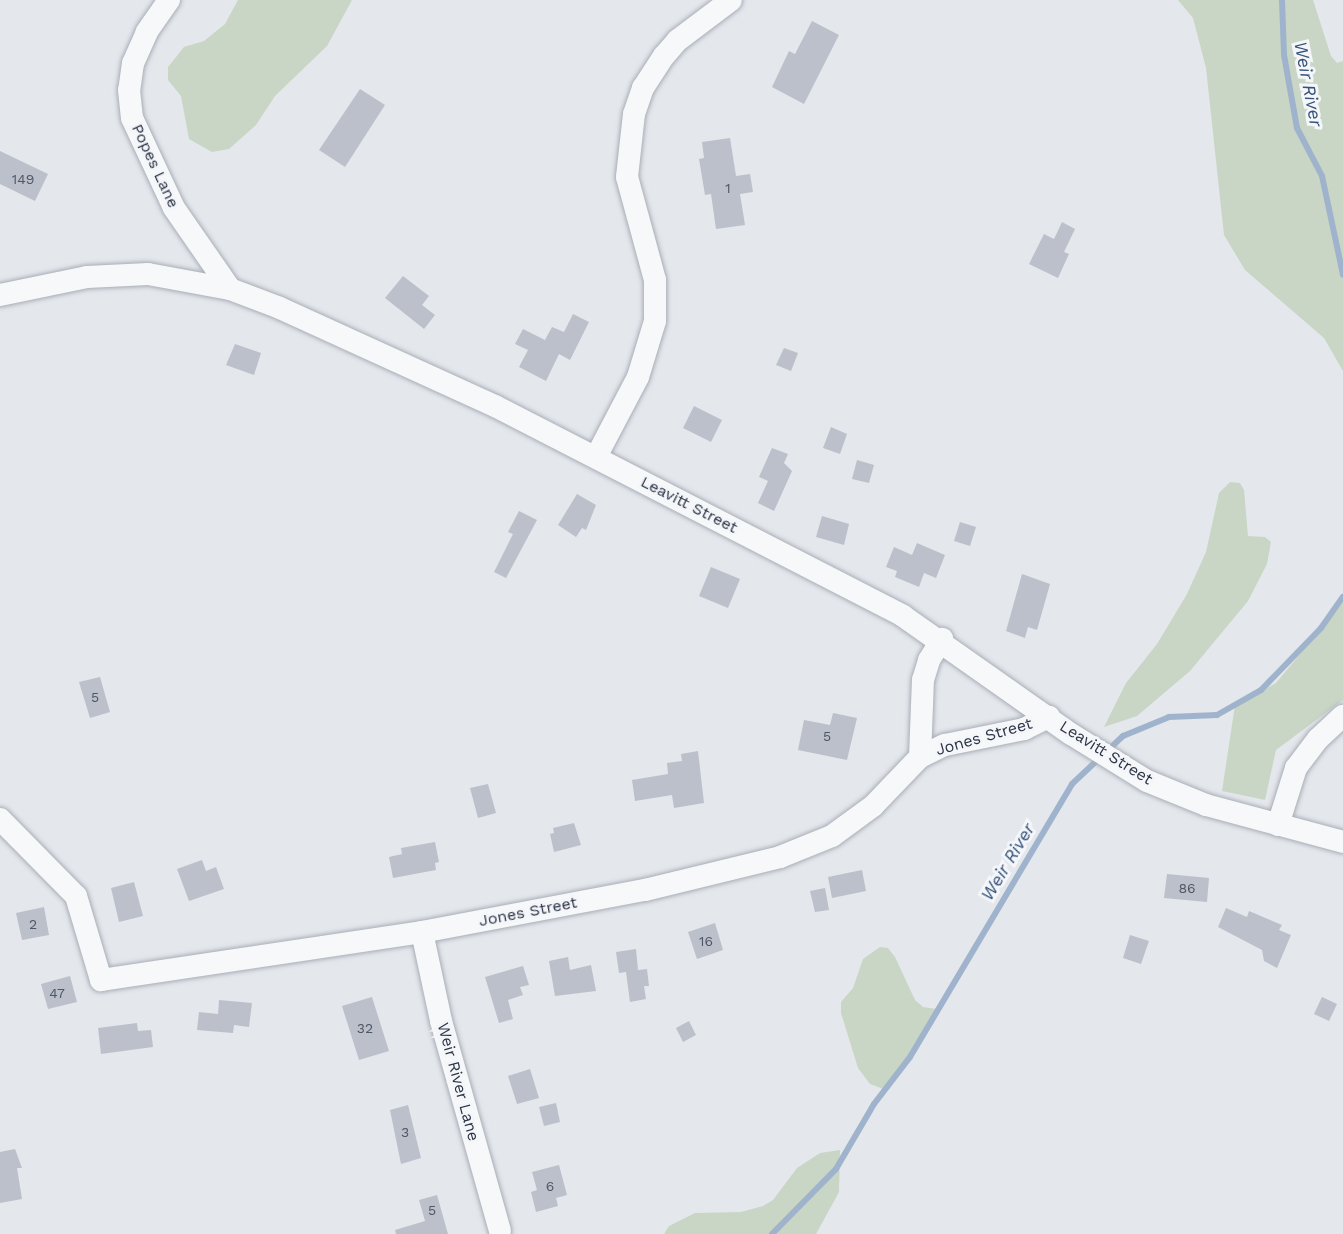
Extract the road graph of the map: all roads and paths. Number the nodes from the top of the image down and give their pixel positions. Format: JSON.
{"nodes":[{"id":1,"x":169,"y":0,"type":"edge"},
{"id":2,"x":731,"y":0,"type":"edge"},
{"id":3,"x":230,"y":290,"type":"junction"},
{"id":4,"x":0,"y":295,"type":"edge"},
{"id":5,"x":596,"y":457,"type":"junction"},
{"id":6,"x":942,"y":639,"type":"junction"},
{"id":7,"x":1343,"y":716,"type":"edge"},
{"id":8,"x":1049,"y":717,"type":"junction"},
{"id":9,"x":920,"y":757,"type":"junction"},
{"id":10,"x":0,"y":819,"type":"edge"},
{"id":11,"x":1278,"y":825,"type":"junction"},
{"id":12,"x":1343,"y":842,"type":"edge"},
{"id":13,"x":422,"y":932,"type":"junction"},
{"id":14,"x":500,"y":1231,"type":"dead end"}],
"edges":[{"from":1,"to":3,"type":"street","name":"Popes Lane"},
{"from":2,"to":5,"type":"street"},
{"from":3,"to":4,"type":"street","name":"Leavitt Street"},
{"from":3,"to":5,"type":"street","name":"Leavitt Street"},
{"from":5,"to":6,"type":"street","name":"Leavitt Street"},
{"from":6,"to":8,"type":"street","name":"Leavitt Street"},
{"from":6,"to":9,"type":"street","name":"Jones Street"},
{"from":7,"to":11,"type":"street"},
{"from":8,"to":9,"type":"street","name":"Jones Street"},
{"from":8,"to":11,"type":"street","name":"Leavitt Street"},
{"from":9,"to":13,"type":"street","name":"Jones Street"},
{"from":10,"to":13,"type":"street","name":"Jones Street"},
{"from":11,"to":12,"type":"street","name":"Leavitt Street"},
{"from":13,"to":14,"type":"street","name":"Weir River Lane"}]}
